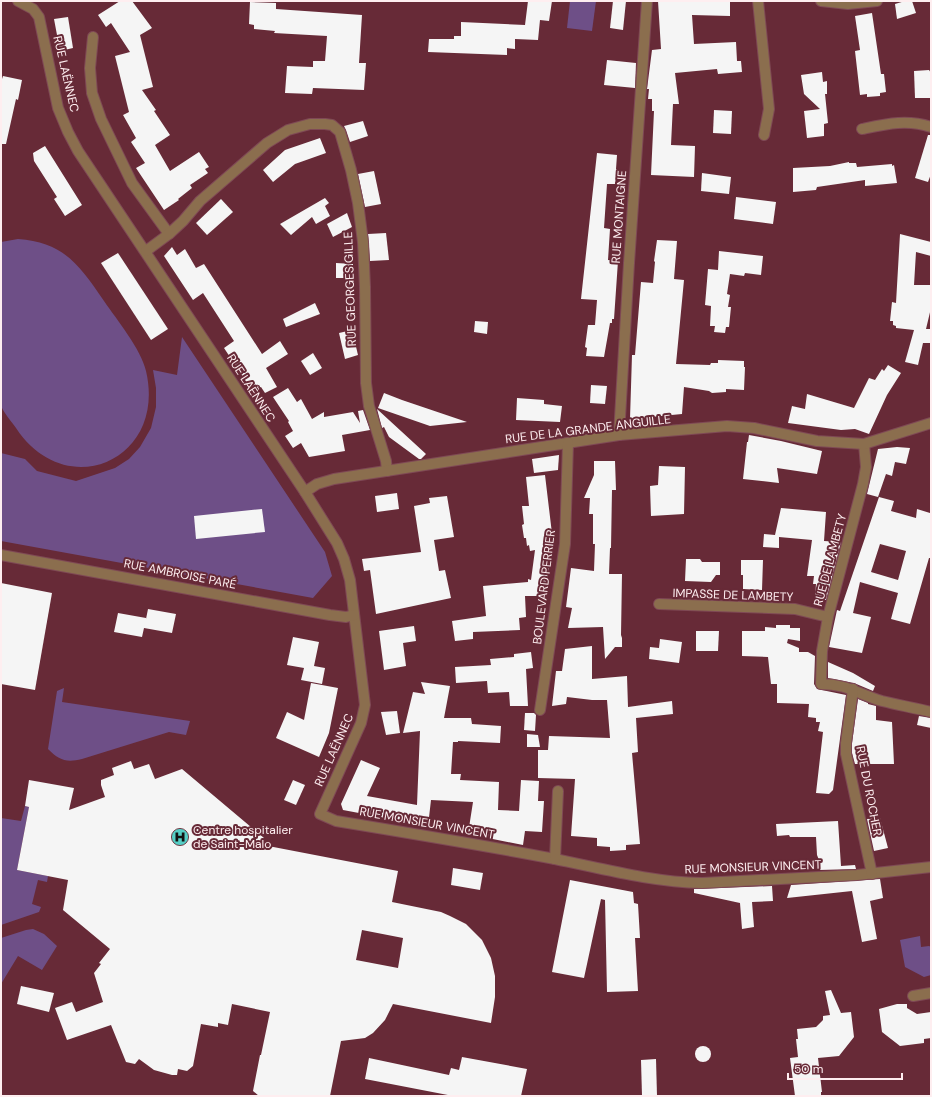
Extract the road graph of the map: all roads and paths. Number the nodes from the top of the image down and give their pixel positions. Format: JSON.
{"nodes":[{"id":1,"x":18,"y":1,"type":"edge"},
{"id":2,"x":647,"y":1,"type":"edge"},
{"id":3,"x":758,"y":1,"type":"edge"},
{"id":4,"x":821,"y":1,"type":"edge"},
{"id":5,"x":877,"y":1,"type":"edge"},
{"id":6,"x":93,"y":37,"type":"dead end"},
{"id":7,"x":931,"y":127,"type":"edge"},
{"id":8,"x":862,"y":129,"type":"dead end"},
{"id":9,"x":764,"y":135,"type":"dead end"},
{"id":10,"x":169,"y":234,"type":"junction"},
{"id":11,"x":146,"y":251,"type":"junction"},
{"id":12,"x":931,"y":423,"type":"edge"},
{"id":13,"x":619,"y":435,"type":"junction"},
{"id":14,"x":568,"y":443,"type":"junction"},
{"id":15,"x":864,"y":444,"type":"junction"},
{"id":16,"x":387,"y":471,"type":"junction"},
{"id":17,"x":305,"y":492,"type":"junction"},
{"id":18,"x":1,"y":555,"type":"edge"},
{"id":19,"x":660,"y":604,"type":"dead end"},
{"id":20,"x":354,"y":615,"type":"junction"},
{"id":21,"x":828,"y":617,"type":"junction"},
{"id":22,"x":853,"y":689,"type":"junction"},
{"id":23,"x":540,"y":710,"type":"dead end"},
{"id":24,"x":931,"y":712,"type":"edge"},
{"id":25,"x":558,"y":791,"type":"dead end"},
{"id":26,"x":320,"y":814,"type":"joint"},
{"id":27,"x":555,"y":859,"type":"junction"},
{"id":28,"x":931,"y":868,"type":"edge"},
{"id":29,"x":872,"y":874,"type":"junction"},
{"id":30,"x":931,"y":993,"type":"edge"},
{"id":31,"x":913,"y":996,"type":"dead end"}],
"edges":[{"from":1,"to":11,"type":"street","name":"RUE LAËNNEC"},
{"from":2,"to":13,"type":"street","name":"RUE MONTAIGNE"},
{"from":3,"to":9,"type":"street"},
{"from":4,"to":5,"type":"street"},
{"from":6,"to":10,"type":"street"},
{"from":7,"to":8,"type":"street"},
{"from":10,"to":11,"type":"street","name":"RUE GEORGES GILLE"},
{"from":10,"to":16,"type":"street","name":"RUE GEORGES GILLE"},
{"from":11,"to":17,"type":"street","name":"RUE LAËNNEC"},
{"from":12,"to":15,"type":"street","name":"RUE DE LA GRANDE ANGUILLE"},
{"from":13,"to":14,"type":"street","name":"RUE DE LA GRANDE ANGUILLE"},
{"from":13,"to":15,"type":"street","name":"RUE DE LA GRANDE ANGUILLE"},
{"from":14,"to":16,"type":"street","name":"RUE DE LA GRANDE ANGUILLE"},
{"from":14,"to":23,"type":"street","name":"BOULEVARD PERRIER"},
{"from":15,"to":21,"type":"street","name":"RUE DE LAMBETY"},
{"from":16,"to":17,"type":"street","name":"RUE DE LA GRANDE ANGUILLE"},
{"from":17,"to":20,"type":"street","name":"RUE LAËNNEC"},
{"from":18,"to":20,"type":"street","name":"RUE AMBROISE PARÉ"},
{"from":19,"to":21,"type":"street","name":"IMPASSE DE LAMBETY"},
{"from":20,"to":26,"type":"street","name":"RUE LAËNNEC"},
{"from":21,"to":22,"type":"street","name":"RUE DE LAMBETY"},
{"from":22,"to":24,"type":"street"},
{"from":22,"to":29,"type":"street","name":"RUE DU ROCHER"},
{"from":25,"to":27,"type":"street"},
{"from":26,"to":27,"type":"street","name":"RUE MONSIEUR VINCENT"},
{"from":27,"to":29,"type":"street","name":"RUE MONSIEUR VINCENT"},
{"from":28,"to":29,"type":"street","name":"RUE MONSIEUR VINCENT"},
{"from":30,"to":31,"type":"street"}]}
